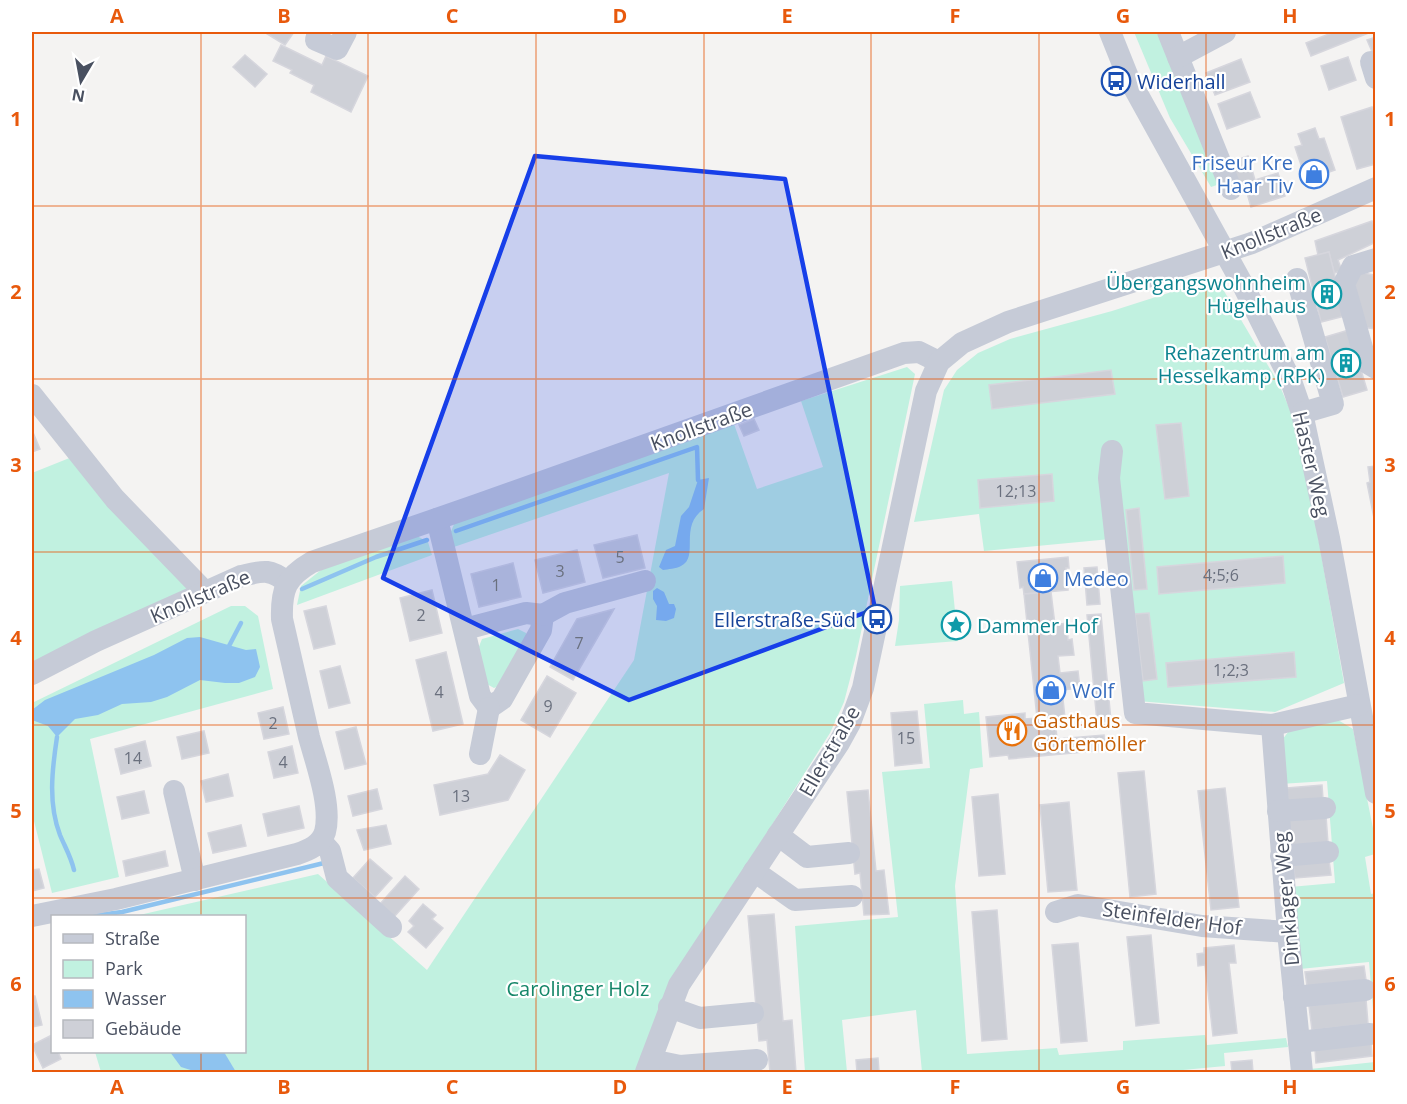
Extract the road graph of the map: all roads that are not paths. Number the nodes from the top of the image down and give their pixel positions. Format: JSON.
{"nodes":[{"id":1,"x":318,"y":32,"type":"edge"},
{"id":2,"x":346,"y":32,"type":"edge"},
{"id":3,"x":1110,"y":32,"type":"edge"},
{"id":4,"x":1168,"y":32,"type":"edge"},
{"id":5,"x":1225,"y":32,"type":"edge"},
{"id":6,"x":1178,"y":57,"type":"junction"},
{"id":7,"x":1376,"y":188,"type":"edge"},
{"id":8,"x":1231,"y":189,"type":"dead end"},
{"id":9,"x":1224,"y":253,"type":"junction"},
{"id":10,"x":1376,"y":259,"type":"edge"},
{"id":11,"x":1297,"y":279,"type":"dead end"},
{"id":12,"x":939,"y":362,"type":"junction"},
{"id":13,"x":1376,"y":368,"type":"edge"},
{"id":14,"x":32,"y":395,"type":"edge"},
{"id":15,"x":1302,"y":413,"type":"junction"},
{"id":16,"x":1112,"y":451,"type":"dead end"},
{"id":17,"x":437,"y":519,"type":"junction"},
{"id":18,"x":645,"y":581,"type":"dead end"},
{"id":19,"x":287,"y":582,"type":"junction"},
{"id":20,"x":205,"y":592,"type":"junction"},
{"id":21,"x":543,"y":615,"type":"junction"},
{"id":22,"x":465,"y":629,"type":"junction"},
{"id":23,"x":32,"y":674,"type":"edge"},
{"id":24,"x":1359,"y":705,"type":"junction"},
{"id":25,"x":489,"y":708,"type":"junction"},
{"id":26,"x":1272,"y":725,"type":"junction"},
{"id":27,"x":480,"y":754,"type":"dead end"},
{"id":28,"x":174,"y":791,"type":"dead end"},
{"id":29,"x":1376,"y":793,"type":"edge"},
{"id":30,"x":1324,"y":808,"type":"dead end"},
{"id":31,"x":1278,"y":811,"type":"junction"},
{"id":32,"x":778,"y":834,"type":"junction"},
{"id":33,"x":321,"y":841,"type":"junction"},
{"id":34,"x":1328,"y":852,"type":"dead end"},
{"id":35,"x":849,"y":853,"type":"dead end"},
{"id":36,"x":1281,"y":856,"type":"junction"},
{"id":37,"x":754,"y":871,"type":"junction"},
{"id":38,"x":195,"y":880,"type":"junction"},
{"id":39,"x":852,"y":896,"type":"dead end"},
{"id":40,"x":1056,"y":912,"type":"dead end"},
{"id":41,"x":32,"y":916,"type":"edge"},
{"id":42,"x":391,"y":927,"type":"dead end"},
{"id":43,"x":1288,"y":932,"type":"junction"},
{"id":44,"x":1365,"y":990,"type":"dead end"},
{"id":45,"x":1294,"y":998,"type":"junction"},
{"id":46,"x":669,"y":1007,"type":"junction"},
{"id":47,"x":753,"y":1013,"type":"dead end"},
{"id":48,"x":1370,"y":1034,"type":"dead end"},
{"id":49,"x":1299,"y":1042,"type":"junction"},
{"id":50,"x":757,"y":1060,"type":"dead end"},
{"id":51,"x":649,"y":1066,"type":"edge"},
{"id":52,"x":1302,"y":1072,"type":"edge"}],
"edges":[{"from":1,"to":2,"type":"street"},
{"from":3,"to":9,"type":"street","name":"Haster Weg"},
{"from":4,"to":6,"type":"street"},
{"from":5,"to":6,"type":"street"},
{"from":6,"to":8,"type":"street"},
{"from":7,"to":9,"type":"street","name":"Knollstraße"},
{"from":9,"to":12,"type":"street","name":"Knollstraße"},
{"from":9,"to":15,"type":"street","name":"Haster Weg"},
{"from":10,"to":13,"type":"street"},
{"from":11,"to":15,"type":"street"},
{"from":12,"to":17,"type":"street","name":"Knollstraße"},
{"from":12,"to":32,"type":"street","name":"Ellerstraße"},
{"from":14,"to":20,"type":"street"},
{"from":15,"to":24,"type":"street","name":"Haster Weg"},
{"from":16,"to":26,"type":"street"},
{"from":17,"to":19,"type":"street","name":"Knollstraße"},
{"from":17,"to":22,"type":"street"},
{"from":18,"to":21,"type":"street"},
{"from":19,"to":20,"type":"street","name":"Knollstraße"},
{"from":19,"to":33,"type":"street"},
{"from":20,"to":23,"type":"street","name":"Knollstraße"},
{"from":21,"to":22,"type":"street"},
{"from":21,"to":25,"type":"street"},
{"from":22,"to":25,"type":"street"},
{"from":24,"to":26,"type":"street"},
{"from":24,"to":29,"type":"street","name":"Haster Weg"},
{"from":25,"to":27,"type":"street"},
{"from":26,"to":31,"type":"street","name":"Dinklager Weg"},
{"from":28,"to":38,"type":"street"},
{"from":30,"to":31,"type":"street"},
{"from":31,"to":36,"type":"street","name":"Dinklager Weg"},
{"from":32,"to":35,"type":"street"},
{"from":32,"to":37,"type":"street","name":"Ellerstraße"},
{"from":33,"to":38,"type":"street"},
{"from":33,"to":42,"type":"street"},
{"from":34,"to":36,"type":"street"},
{"from":36,"to":43,"type":"street","name":"Dinklager Weg"},
{"from":37,"to":39,"type":"street"},
{"from":37,"to":46,"type":"street","name":"Ellerstraße"},
{"from":38,"to":41,"type":"street"},
{"from":40,"to":43,"type":"street","name":"Steinfelder Hof"},
{"from":43,"to":45,"type":"street","name":"Dinklager Weg"},
{"from":44,"to":45,"type":"street"},
{"from":45,"to":49,"type":"street","name":"Dinklager Weg"},
{"from":46,"to":47,"type":"street"},
{"from":46,"to":51,"type":"street","name":"Ellerstraße"},
{"from":48,"to":49,"type":"street"},
{"from":49,"to":52,"type":"street","name":"Dinklager Weg"},
{"from":50,"to":51,"type":"street"}]}
